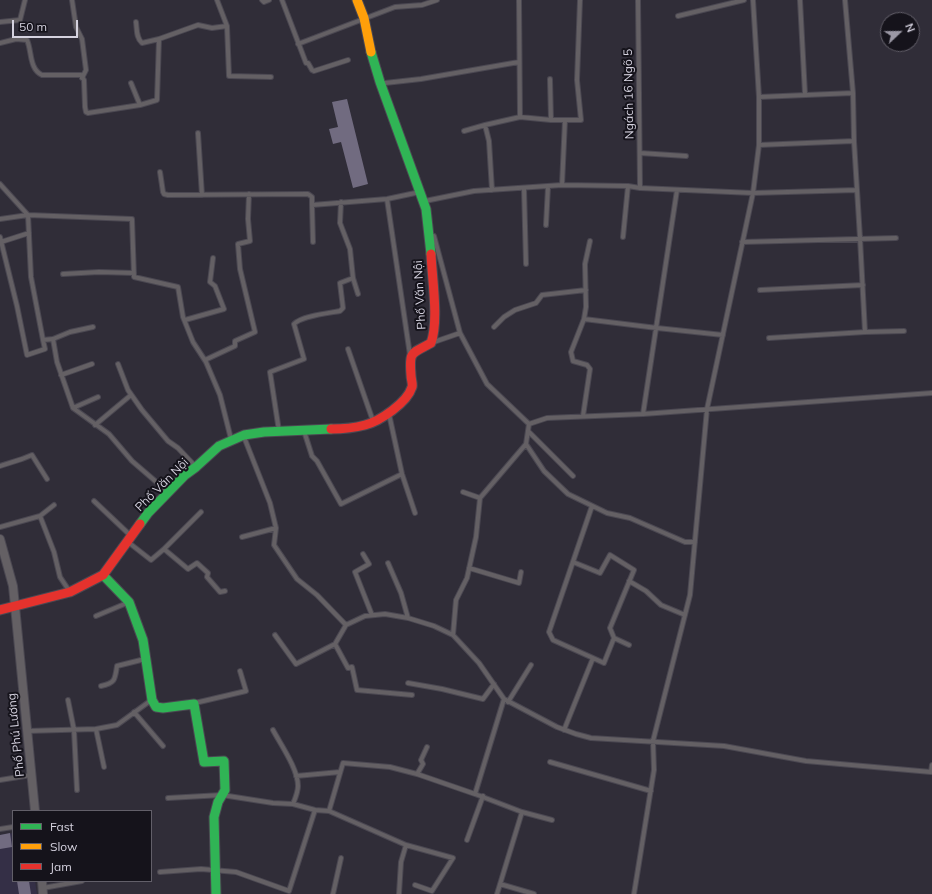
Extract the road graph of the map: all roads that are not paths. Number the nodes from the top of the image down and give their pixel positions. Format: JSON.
{"nodes":[{"id":1,"x":25,"y":0,"type":"edge"},
{"id":2,"x":72,"y":0,"type":"edge"},
{"id":3,"x":217,"y":0,"type":"edge"},
{"id":4,"x":262,"y":0,"type":"edge"},
{"id":5,"x":269,"y":0,"type":"edge"},
{"id":6,"x":282,"y":0,"type":"edge"},
{"id":7,"x":357,"y":0,"type":"edge"},
{"id":8,"x":437,"y":0,"type":"edge"},
{"id":9,"x":519,"y":0,"type":"edge"},
{"id":10,"x":580,"y":0,"type":"edge"},
{"id":11,"x":638,"y":0,"type":"edge"},
{"id":12,"x":744,"y":0,"type":"edge"},
{"id":13,"x":753,"y":0,"type":"edge"},
{"id":14,"x":800,"y":0,"type":"edge"},
{"id":15,"x":846,"y":0,"type":"edge"},
{"id":16,"x":678,"y":16,"type":"dead end"},
{"id":17,"x":364,"y":18,"type":"junction"},
{"id":18,"x":0,"y":22,"type":"edge"},
{"id":19,"x":136,"y":22,"type":"dead end"},
{"id":20,"x":227,"y":26,"type":"junction"},
{"id":21,"x":159,"y":39,"type":"junction"},
{"id":22,"x":0,"y":43,"type":"edge"},
{"id":23,"x":298,"y":44,"type":"junction"},
{"id":24,"x":348,"y":60,"type":"dead end"},
{"id":25,"x":519,"y":62,"type":"junction"},
{"id":26,"x":271,"y":77,"type":"dead end"},
{"id":27,"x":82,"y":78,"type":"junction"},
{"id":28,"x":550,"y":79,"type":"dead end"},
{"id":29,"x":131,"y":83,"type":"dead end"},
{"id":30,"x":385,"y":83,"type":"dead end"},
{"id":31,"x":853,"y":93,"type":"junction"},
{"id":32,"x":805,"y":94,"type":"junction"},
{"id":33,"x":758,"y":97,"type":"junction"},
{"id":34,"x":140,"y":105,"type":"junction"},
{"id":35,"x":520,"y":117,"type":"junction"},
{"id":36,"x":551,"y":120,"type":"junction"},
{"id":37,"x":565,"y":120,"type":"junction"},
{"id":38,"x":485,"y":125,"type":"junction"},
{"id":39,"x":464,"y":131,"type":"dead end"},
{"id":40,"x":198,"y":133,"type":"dead end"},
{"id":41,"x":854,"y":141,"type":"junction"},
{"id":42,"x":759,"y":145,"type":"junction"},
{"id":43,"x":640,"y":152,"type":"junction"},
{"id":44,"x":686,"y":156,"type":"dead end"},
{"id":45,"x":160,"y":172,"type":"dead end"},
{"id":46,"x":0,"y":184,"type":"edge"},
{"id":47,"x":562,"y":185,"type":"junction"},
{"id":48,"x":628,"y":186,"type":"junction"},
{"id":49,"x":548,"y":187,"type":"junction"},
{"id":50,"x":524,"y":188,"type":"junction"},
{"id":51,"x":640,"y":188,"type":"junction"},
{"id":52,"x":492,"y":190,"type":"junction"},
{"id":53,"x":677,"y":190,"type":"junction"},
{"id":54,"x":857,"y":190,"type":"junction"},
{"id":55,"x":420,"y":192,"type":"junction"},
{"id":56,"x":753,"y":193,"type":"junction"},
{"id":57,"x":249,"y":194,"type":"junction"},
{"id":58,"x":202,"y":195,"type":"junction"},
{"id":59,"x":388,"y":199,"type":"junction"},
{"id":60,"x":341,"y":202,"type":"junction"},
{"id":61,"x":312,"y":205,"type":"junction"},
{"id":62,"x":425,"y":205,"type":"junction"},
{"id":63,"x":28,"y":215,"type":"junction"},
{"id":64,"x":0,"y":219,"type":"edge"},
{"id":65,"x":546,"y":226,"type":"dead end"},
{"id":66,"x":29,"y":233,"type":"junction"},
{"id":67,"x":623,"y":237,"type":"dead end"},
{"id":68,"x":860,"y":238,"type":"junction"},
{"id":69,"x":896,"y":238,"type":"dead end"},
{"id":70,"x":1,"y":239,"type":"edge"},
{"id":71,"x":590,"y":241,"type":"dead end"},
{"id":72,"x":313,"y":242,"type":"dead end"},
{"id":73,"x":742,"y":242,"type":"junction"},
{"id":74,"x":213,"y":258,"type":"dead end"},
{"id":75,"x":526,"y":264,"type":"dead end"},
{"id":76,"x":134,"y":272,"type":"junction"},
{"id":77,"x":62,"y":274,"type":"dead end"},
{"id":78,"x":354,"y":278,"type":"junction"},
{"id":79,"x":863,"y":285,"type":"junction"},
{"id":80,"x":586,"y":290,"type":"junction"},
{"id":81,"x":760,"y":290,"type":"dead end"},
{"id":82,"x":358,"y":294,"type":"dead end"},
{"id":83,"x":584,"y":319,"type":"junction"},
{"id":84,"x":185,"y":320,"type":"junction"},
{"id":85,"x":93,"y":327,"type":"dead end"},
{"id":86,"x":494,"y":327,"type":"dead end"},
{"id":87,"x":657,"y":328,"type":"junction"},
{"id":88,"x":904,"y":331,"type":"dead end"},
{"id":89,"x":865,"y":332,"type":"junction"},
{"id":90,"x":460,"y":333,"type":"junction"},
{"id":91,"x":723,"y":335,"type":"junction"},
{"id":92,"x":769,"y":338,"type":"dead end"},
{"id":93,"x":52,"y":339,"type":"junction"},
{"id":94,"x":43,"y":340,"type":"junction"},
{"id":95,"x":431,"y":343,"type":"junction"},
{"id":96,"x":348,"y":349,"type":"dead end"},
{"id":97,"x":410,"y":359,"type":"junction"},
{"id":98,"x":205,"y":360,"type":"junction"},
{"id":99,"x":92,"y":364,"type":"dead end"},
{"id":100,"x":118,"y":364,"type":"dead end"},
{"id":101,"x":61,"y":375,"type":"junction"},
{"id":102,"x":932,"y":393,"type":"edge"},
{"id":103,"x":132,"y":395,"type":"junction"},
{"id":104,"x":98,"y":397,"type":"dead end"},
{"id":105,"x":73,"y":408,"type":"junction"},
{"id":106,"x":707,"y":408,"type":"junction"},
{"id":107,"x":389,"y":413,"type":"junction"},
{"id":108,"x":644,"y":414,"type":"junction"},
{"id":109,"x":583,"y":416,"type":"junction"},
{"id":110,"x":373,"y":421,"type":"junction"},
{"id":111,"x":96,"y":424,"type":"junction"},
{"id":112,"x":529,"y":424,"type":"junction"},
{"id":113,"x":279,"y":431,"type":"junction"},
{"id":114,"x":303,"y":431,"type":"junction"},
{"id":115,"x":528,"y":431,"type":"junction"},
{"id":116,"x":244,"y":435,"type":"junction"},
{"id":117,"x":232,"y":440,"type":"junction"},
{"id":118,"x":526,"y":444,"type":"junction"},
{"id":119,"x":0,"y":466,"type":"edge"},
{"id":120,"x":196,"y":467,"type":"junction"},
{"id":121,"x":402,"y":474,"type":"junction"},
{"id":122,"x":573,"y":476,"type":"dead end"},
{"id":123,"x":47,"y":479,"type":"dead end"},
{"id":124,"x":168,"y":492,"type":"junction"},
{"id":125,"x":463,"y":492,"type":"dead end"},
{"id":126,"x":480,"y":498,"type":"junction"},
{"id":127,"x":94,"y":501,"type":"dead end"},
{"id":128,"x":54,"y":505,"type":"dead end"},
{"id":129,"x":592,"y":506,"type":"junction"},
{"id":130,"x":201,"y":512,"type":"dead end"},
{"id":131,"x":415,"y":514,"type":"dead end"},
{"id":132,"x":40,"y":516,"type":"junction"},
{"id":133,"x":0,"y":527,"type":"edge"},
{"id":134,"x":276,"y":528,"type":"junction"},
{"id":135,"x":242,"y":537,"type":"dead end"},
{"id":136,"x":0,"y":539,"type":"edge"},
{"id":137,"x":129,"y":539,"type":"junction"},
{"id":138,"x":695,"y":542,"type":"junction"},
{"id":139,"x":164,"y":549,"type":"junction"},
{"id":140,"x":363,"y":554,"type":"dead end"},
{"id":141,"x":573,"y":562,"type":"junction"},
{"id":142,"x":388,"y":563,"type":"dead end"},
{"id":143,"x":469,"y":568,"type":"junction"},
{"id":144,"x":521,"y":572,"type":"dead end"},
{"id":145,"x":103,"y":575,"type":"junction"},
{"id":146,"x":629,"y":581,"type":"junction"},
{"id":147,"x":224,"y":591,"type":"dead end"},
{"id":148,"x":70,"y":592,"type":"junction"},
{"id":149,"x":129,"y":602,"type":"junction"},
{"id":150,"x":15,"y":605,"type":"junction"},
{"id":151,"x":0,"y":610,"type":"edge"},
{"id":152,"x":372,"y":615,"type":"junction"},
{"id":153,"x":685,"y":615,"type":"junction"},
{"id":154,"x":96,"y":616,"type":"dead end"},
{"id":155,"x":408,"y":618,"type":"junction"},
{"id":156,"x":346,"y":625,"type":"junction"},
{"id":157,"x":275,"y":635,"type":"dead end"},
{"id":158,"x":453,"y":635,"type":"junction"},
{"id":159,"x":614,"y":638,"type":"junction"},
{"id":160,"x":335,"y":644,"type":"junction"},
{"id":161,"x":629,"y":645,"type":"dead end"},
{"id":162,"x":593,"y":658,"type":"junction"},
{"id":163,"x":146,"y":659,"type":"junction"},
{"id":164,"x":531,"y":665,"type":"dead end"},
{"id":165,"x":240,"y":670,"type":"dead end"},
{"id":166,"x":408,"y":683,"type":"dead end"},
{"id":167,"x":494,"y":684,"type":"junction"},
{"id":168,"x":101,"y":686,"type":"dead end"},
{"id":169,"x":412,"y":695,"type":"dead end"},
{"id":170,"x":504,"y":699,"type":"junction"},
{"id":171,"x":68,"y":700,"type":"dead end"},
{"id":172,"x":152,"y":700,"type":"junction"},
{"id":173,"x":508,"y":702,"type":"junction"},
{"id":174,"x":194,"y":704,"type":"junction"},
{"id":175,"x":134,"y":712,"type":"junction"},
{"id":176,"x":96,"y":729,"type":"junction"},
{"id":177,"x":74,"y":730,"type":"junction"},
{"id":178,"x":273,"y":730,"type":"dead end"},
{"id":179,"x":564,"y":730,"type":"junction"},
{"id":180,"x":27,"y":731,"type":"junction"},
{"id":181,"x":653,"y":741,"type":"junction"},
{"id":182,"x":163,"y":746,"type":"dead end"},
{"id":183,"x":427,"y":747,"type":"dead end"},
{"id":184,"x":550,"y":762,"type":"dead end"},
{"id":185,"x":932,"y":765,"type":"edge"},
{"id":186,"x":104,"y":767,"type":"dead end"},
{"id":187,"x":340,"y":772,"type":"junction"},
{"id":188,"x":417,"y":774,"type":"junction"},
{"id":189,"x":32,"y":775,"type":"junction"},
{"id":190,"x":296,"y":776,"type":"junction"},
{"id":191,"x":0,"y":780,"type":"edge"},
{"id":192,"x":77,"y":790,"type":"dead end"},
{"id":193,"x":651,"y":791,"type":"junction"},
{"id":194,"x":475,"y":794,"type":"junction"},
{"id":195,"x":222,"y":795,"type":"junction"},
{"id":196,"x":483,"y":796,"type":"junction"},
{"id":197,"x":168,"y":798,"type":"dead end"},
{"id":198,"x":293,"y":804,"type":"junction"},
{"id":199,"x":35,"y":810,"type":"edge"},
{"id":200,"x":315,"y":810,"type":"junction"},
{"id":201,"x":329,"y":811,"type":"junction"},
{"id":202,"x":522,"y":812,"type":"junction"},
{"id":203,"x":552,"y":820,"type":"dead end"},
{"id":204,"x":12,"y":827,"type":"edge"},
{"id":205,"x":0,"y":829,"type":"edge"},
{"id":206,"x":467,"y":840,"type":"dead end"},
{"id":207,"x":406,"y":844,"type":"junction"},
{"id":208,"x":341,"y":858,"type":"dead end"},
{"id":209,"x":216,"y":871,"type":"junction"},
{"id":210,"x":160,"y":872,"type":"dead end"},
{"id":211,"x":76,"y":882,"type":"edge"},
{"id":212,"x":500,"y":884,"type":"junction"},
{"id":213,"x":415,"y":885,"type":"dead end"},
{"id":214,"x":43,"y":888,"type":"edge"},
{"id":215,"x":216,"y":894,"type":"edge"},
{"id":216,"x":334,"y":894,"type":"edge"},
{"id":217,"x":399,"y":894,"type":"edge"},
{"id":218,"x":497,"y":894,"type":"edge"},
{"id":219,"x":534,"y":894,"type":"edge"},
{"id":220,"x":634,"y":894,"type":"edge"}],
"edges":[{"from":1,"to":18,"type":"lane"},
{"from":2,"to":27,"type":"lane"},
{"from":3,"to":20,"type":"lane"},
{"from":4,"to":5,"type":"lane"},
{"from":6,"to":23,"type":"lane"},
{"from":7,"to":17,"type":"street","name":"Phố Văn Nội"},
{"from":8,"to":17,"type":"lane"},
{"from":9,"to":25,"type":"lane"},
{"from":10,"to":37,"type":"lane"},
{"from":11,"to":43,"type":"lane","name":"Ngách 16 Ngõ 5"},
{"from":12,"to":16,"type":"lane"},
{"from":13,"to":33,"type":"lane"},
{"from":14,"to":32,"type":"lane"},
{"from":15,"to":31,"type":"lane"},
{"from":17,"to":23,"type":"lane"},
{"from":17,"to":55,"type":"street","name":"Phố Văn Nội"},
{"from":19,"to":21,"type":"lane"},
{"from":20,"to":21,"type":"lane"},
{"from":20,"to":26,"type":"lane"},
{"from":21,"to":34,"type":"lane"},
{"from":22,"to":27,"type":"lane"},
{"from":23,"to":24,"type":"lane"},
{"from":25,"to":30,"type":"lane"},
{"from":25,"to":35,"type":"lane"},
{"from":27,"to":34,"type":"lane"},
{"from":28,"to":36,"type":"lane"},
{"from":29,"to":34,"type":"lane"},
{"from":31,"to":32,"type":"lane"},
{"from":31,"to":41,"type":"lane"},
{"from":32,"to":33,"type":"lane"},
{"from":33,"to":42,"type":"lane"},
{"from":35,"to":36,"type":"lane"},
{"from":35,"to":38,"type":"lane"},
{"from":36,"to":37,"type":"lane"},
{"from":37,"to":47,"type":"lane"},
{"from":38,"to":39,"type":"lane"},
{"from":38,"to":52,"type":"lane"},
{"from":40,"to":58,"type":"lane"},
{"from":41,"to":42,"type":"lane"},
{"from":41,"to":54,"type":"lane"},
{"from":42,"to":56,"type":"lane"},
{"from":43,"to":44,"type":"lane"},
{"from":43,"to":51,"type":"lane","name":"Ngách 16 Ngõ 5"},
{"from":45,"to":58,"type":"lane"},
{"from":46,"to":63,"type":"lane"},
{"from":47,"to":48,"type":"lane"},
{"from":47,"to":49,"type":"lane"},
{"from":48,"to":51,"type":"lane"},
{"from":48,"to":67,"type":"lane"},
{"from":49,"to":50,"type":"lane"},
{"from":49,"to":65,"type":"lane"},
{"from":50,"to":52,"type":"lane"},
{"from":50,"to":75,"type":"lane"},
{"from":51,"to":53,"type":"lane"},
{"from":52,"to":62,"type":"lane"},
{"from":53,"to":56,"type":"lane"},
{"from":53,"to":87,"type":"lane"},
{"from":54,"to":56,"type":"lane"},
{"from":54,"to":68,"type":"lane"},
{"from":55,"to":59,"type":"lane"},
{"from":55,"to":62,"type":"street","name":"Phố Văn Nội"},
{"from":56,"to":73,"type":"lane"},
{"from":57,"to":58,"type":"lane"},
{"from":57,"to":61,"type":"lane"},
{"from":57,"to":98,"type":"lane"},
{"from":59,"to":60,"type":"lane"},
{"from":59,"to":97,"type":"lane"},
{"from":60,"to":61,"type":"lane"},
{"from":60,"to":78,"type":"lane"},
{"from":61,"to":72,"type":"lane"},
{"from":62,"to":90,"type":"lane"},
{"from":62,"to":95,"type":"street","name":"Phố Văn Nội"},
{"from":63,"to":64,"type":"lane"},
{"from":63,"to":66,"type":"lane"},
{"from":63,"to":76,"type":"lane"},
{"from":66,"to":70,"type":"lane"},
{"from":66,"to":94,"type":"lane"},
{"from":68,"to":69,"type":"lane"},
{"from":68,"to":73,"type":"lane"},
{"from":68,"to":79,"type":"lane"},
{"from":70,"to":94,"type":"lane"},
{"from":71,"to":80,"type":"lane"},
{"from":73,"to":91,"type":"lane"},
{"from":74,"to":84,"type":"lane"},
{"from":76,"to":77,"type":"lane"},
{"from":76,"to":84,"type":"lane"},
{"from":78,"to":82,"type":"lane"},
{"from":78,"to":113,"type":"lane"},
{"from":79,"to":81,"type":"lane"},
{"from":79,"to":89,"type":"lane"},
{"from":80,"to":83,"type":"lane"},
{"from":80,"to":86,"type":"lane"},
{"from":83,"to":87,"type":"lane"},
{"from":83,"to":109,"type":"lane"},
{"from":84,"to":98,"type":"lane"},
{"from":85,"to":93,"type":"lane"},
{"from":87,"to":91,"type":"lane"},
{"from":87,"to":108,"type":"lane"},
{"from":88,"to":89,"type":"lane"},
{"from":89,"to":92,"type":"lane"},
{"from":90,"to":95,"type":"lane"},
{"from":90,"to":112,"type":"lane"},
{"from":91,"to":106,"type":"lane"},
{"from":93,"to":94,"type":"lane"},
{"from":93,"to":101,"type":"lane"},
{"from":95,"to":97,"type":"street","name":"Phố Văn Nội"},
{"from":96,"to":110,"type":"lane"},
{"from":97,"to":107,"type":"street","name":"Phố Văn Nội"},
{"from":98,"to":117,"type":"lane"},
{"from":99,"to":101,"type":"lane"},
{"from":100,"to":103,"type":"lane"},
{"from":101,"to":105,"type":"lane"},
{"from":102,"to":106,"type":"lane"},
{"from":103,"to":111,"type":"lane"},
{"from":103,"to":120,"type":"lane"},
{"from":104,"to":105,"type":"lane"},
{"from":105,"to":111,"type":"lane"},
{"from":106,"to":108,"type":"lane"},
{"from":106,"to":138,"type":"lane"},
{"from":107,"to":110,"type":"street","name":"Phố Văn Nội"},
{"from":107,"to":121,"type":"lane"},
{"from":108,"to":109,"type":"lane"},
{"from":109,"to":112,"type":"lane"},
{"from":110,"to":114,"type":"street","name":"Phố Văn Nội"},
{"from":111,"to":124,"type":"lane"},
{"from":112,"to":115,"type":"lane"},
{"from":113,"to":114,"type":"street","name":"Phố Văn Nội"},
{"from":113,"to":116,"type":"street","name":"Phố Văn Nội"},
{"from":114,"to":121,"type":"lane"},
{"from":115,"to":118,"type":"lane"},
{"from":115,"to":122,"type":"lane"},
{"from":116,"to":117,"type":"street","name":"Phố Văn Nội"},
{"from":116,"to":134,"type":"lane"},
{"from":117,"to":120,"type":"street","name":"Phố Văn Nội"},
{"from":118,"to":126,"type":"lane"},
{"from":118,"to":129,"type":"lane"},
{"from":119,"to":123,"type":"lane"},
{"from":120,"to":124,"type":"street","name":"Phố Văn Nội"},
{"from":121,"to":131,"type":"lane"},
{"from":124,"to":137,"type":"street","name":"Phố Văn Nội"},
{"from":125,"to":126,"type":"lane"},
{"from":126,"to":143,"type":"lane"},
{"from":127,"to":137,"type":"lane"},
{"from":128,"to":132,"type":"lane"},
{"from":129,"to":138,"type":"lane"},
{"from":129,"to":141,"type":"lane"},
{"from":130,"to":139,"type":"lane"},
{"from":132,"to":133,"type":"lane"},
{"from":132,"to":148,"type":"lane"},
{"from":134,"to":135,"type":"lane"},
{"from":134,"to":156,"type":"lane"},
{"from":136,"to":150,"type":"street","name":"Phố Phú Lương"},
{"from":137,"to":139,"type":"lane"},
{"from":137,"to":145,"type":"street","name":"Phố Văn Nội"},
{"from":138,"to":153,"type":"lane"},
{"from":139,"to":147,"type":"lane"},
{"from":140,"to":152,"type":"lane"},
{"from":141,"to":146,"type":"lane"},
{"from":141,"to":162,"type":"lane"},
{"from":142,"to":155,"type":"lane"},
{"from":143,"to":144,"type":"lane"},
{"from":143,"to":158,"type":"lane"},
{"from":145,"to":148,"type":"street"},
{"from":145,"to":149,"type":"street"},
{"from":146,"to":153,"type":"lane"},
{"from":146,"to":159,"type":"lane"},
{"from":148,"to":150,"type":"street"},
{"from":149,"to":154,"type":"lane"},
{"from":149,"to":163,"type":"street"},
{"from":150,"to":151,"type":"street"},
{"from":150,"to":180,"type":"street","name":"Phố Phú Lương"},
{"from":152,"to":155,"type":"lane"},
{"from":152,"to":156,"type":"lane"},
{"from":153,"to":181,"type":"lane"},
{"from":155,"to":158,"type":"lane"},
{"from":156,"to":160,"type":"lane"},
{"from":157,"to":160,"type":"lane"},
{"from":158,"to":167,"type":"lane"},
{"from":159,"to":161,"type":"lane"},
{"from":159,"to":162,"type":"lane"},
{"from":160,"to":169,"type":"lane"},
{"from":162,"to":179,"type":"lane"},
{"from":163,"to":168,"type":"lane"},
{"from":163,"to":172,"type":"street"},
{"from":164,"to":173,"type":"lane"},
{"from":165,"to":174,"type":"lane"},
{"from":166,"to":167,"type":"lane"},
{"from":167,"to":170,"type":"lane"},
{"from":170,"to":173,"type":"lane"},
{"from":170,"to":194,"type":"lane"},
{"from":171,"to":177,"type":"lane"},
{"from":172,"to":174,"type":"street"},
{"from":172,"to":175,"type":"lane"},
{"from":173,"to":179,"type":"lane"},
{"from":174,"to":195,"type":"street"},
{"from":175,"to":176,"type":"lane"},
{"from":175,"to":182,"type":"lane"},
{"from":176,"to":177,"type":"lane"},
{"from":176,"to":186,"type":"lane"},
{"from":177,"to":180,"type":"lane"},
{"from":177,"to":192,"type":"lane"},
{"from":178,"to":190,"type":"lane"},
{"from":179,"to":181,"type":"lane"},
{"from":180,"to":189,"type":"street","name":"Phố Phú Lương"},
{"from":181,"to":185,"type":"lane"},
{"from":181,"to":193,"type":"lane"},
{"from":183,"to":188,"type":"lane"},
{"from":184,"to":193,"type":"lane"},
{"from":187,"to":188,"type":"lane"},
{"from":187,"to":190,"type":"lane"},
{"from":187,"to":201,"type":"lane"},
{"from":188,"to":194,"type":"lane"},
{"from":189,"to":191,"type":"lane"},
{"from":189,"to":199,"type":"street","name":"Phố Phú Lương"},
{"from":190,"to":198,"type":"lane"},
{"from":193,"to":220,"type":"lane"},
{"from":194,"to":196,"type":"lane"},
{"from":195,"to":197,"type":"lane"},
{"from":195,"to":198,"type":"lane"},
{"from":195,"to":209,"type":"street"},
{"from":196,"to":202,"type":"lane"},
{"from":196,"to":206,"type":"lane"},
{"from":198,"to":200,"type":"lane"},
{"from":200,"to":201,"type":"lane"},
{"from":200,"to":209,"type":"lane"},
{"from":201,"to":207,"type":"lane"},
{"from":202,"to":203,"type":"lane"},
{"from":202,"to":212,"type":"lane"},
{"from":204,"to":205,"type":"lane"},
{"from":207,"to":213,"type":"lane"},
{"from":207,"to":217,"type":"lane"},
{"from":208,"to":216,"type":"lane"},
{"from":209,"to":210,"type":"lane"},
{"from":209,"to":215,"type":"street"},
{"from":211,"to":214,"type":"lane"},
{"from":212,"to":218,"type":"lane"},
{"from":212,"to":219,"type":"lane"}]}
